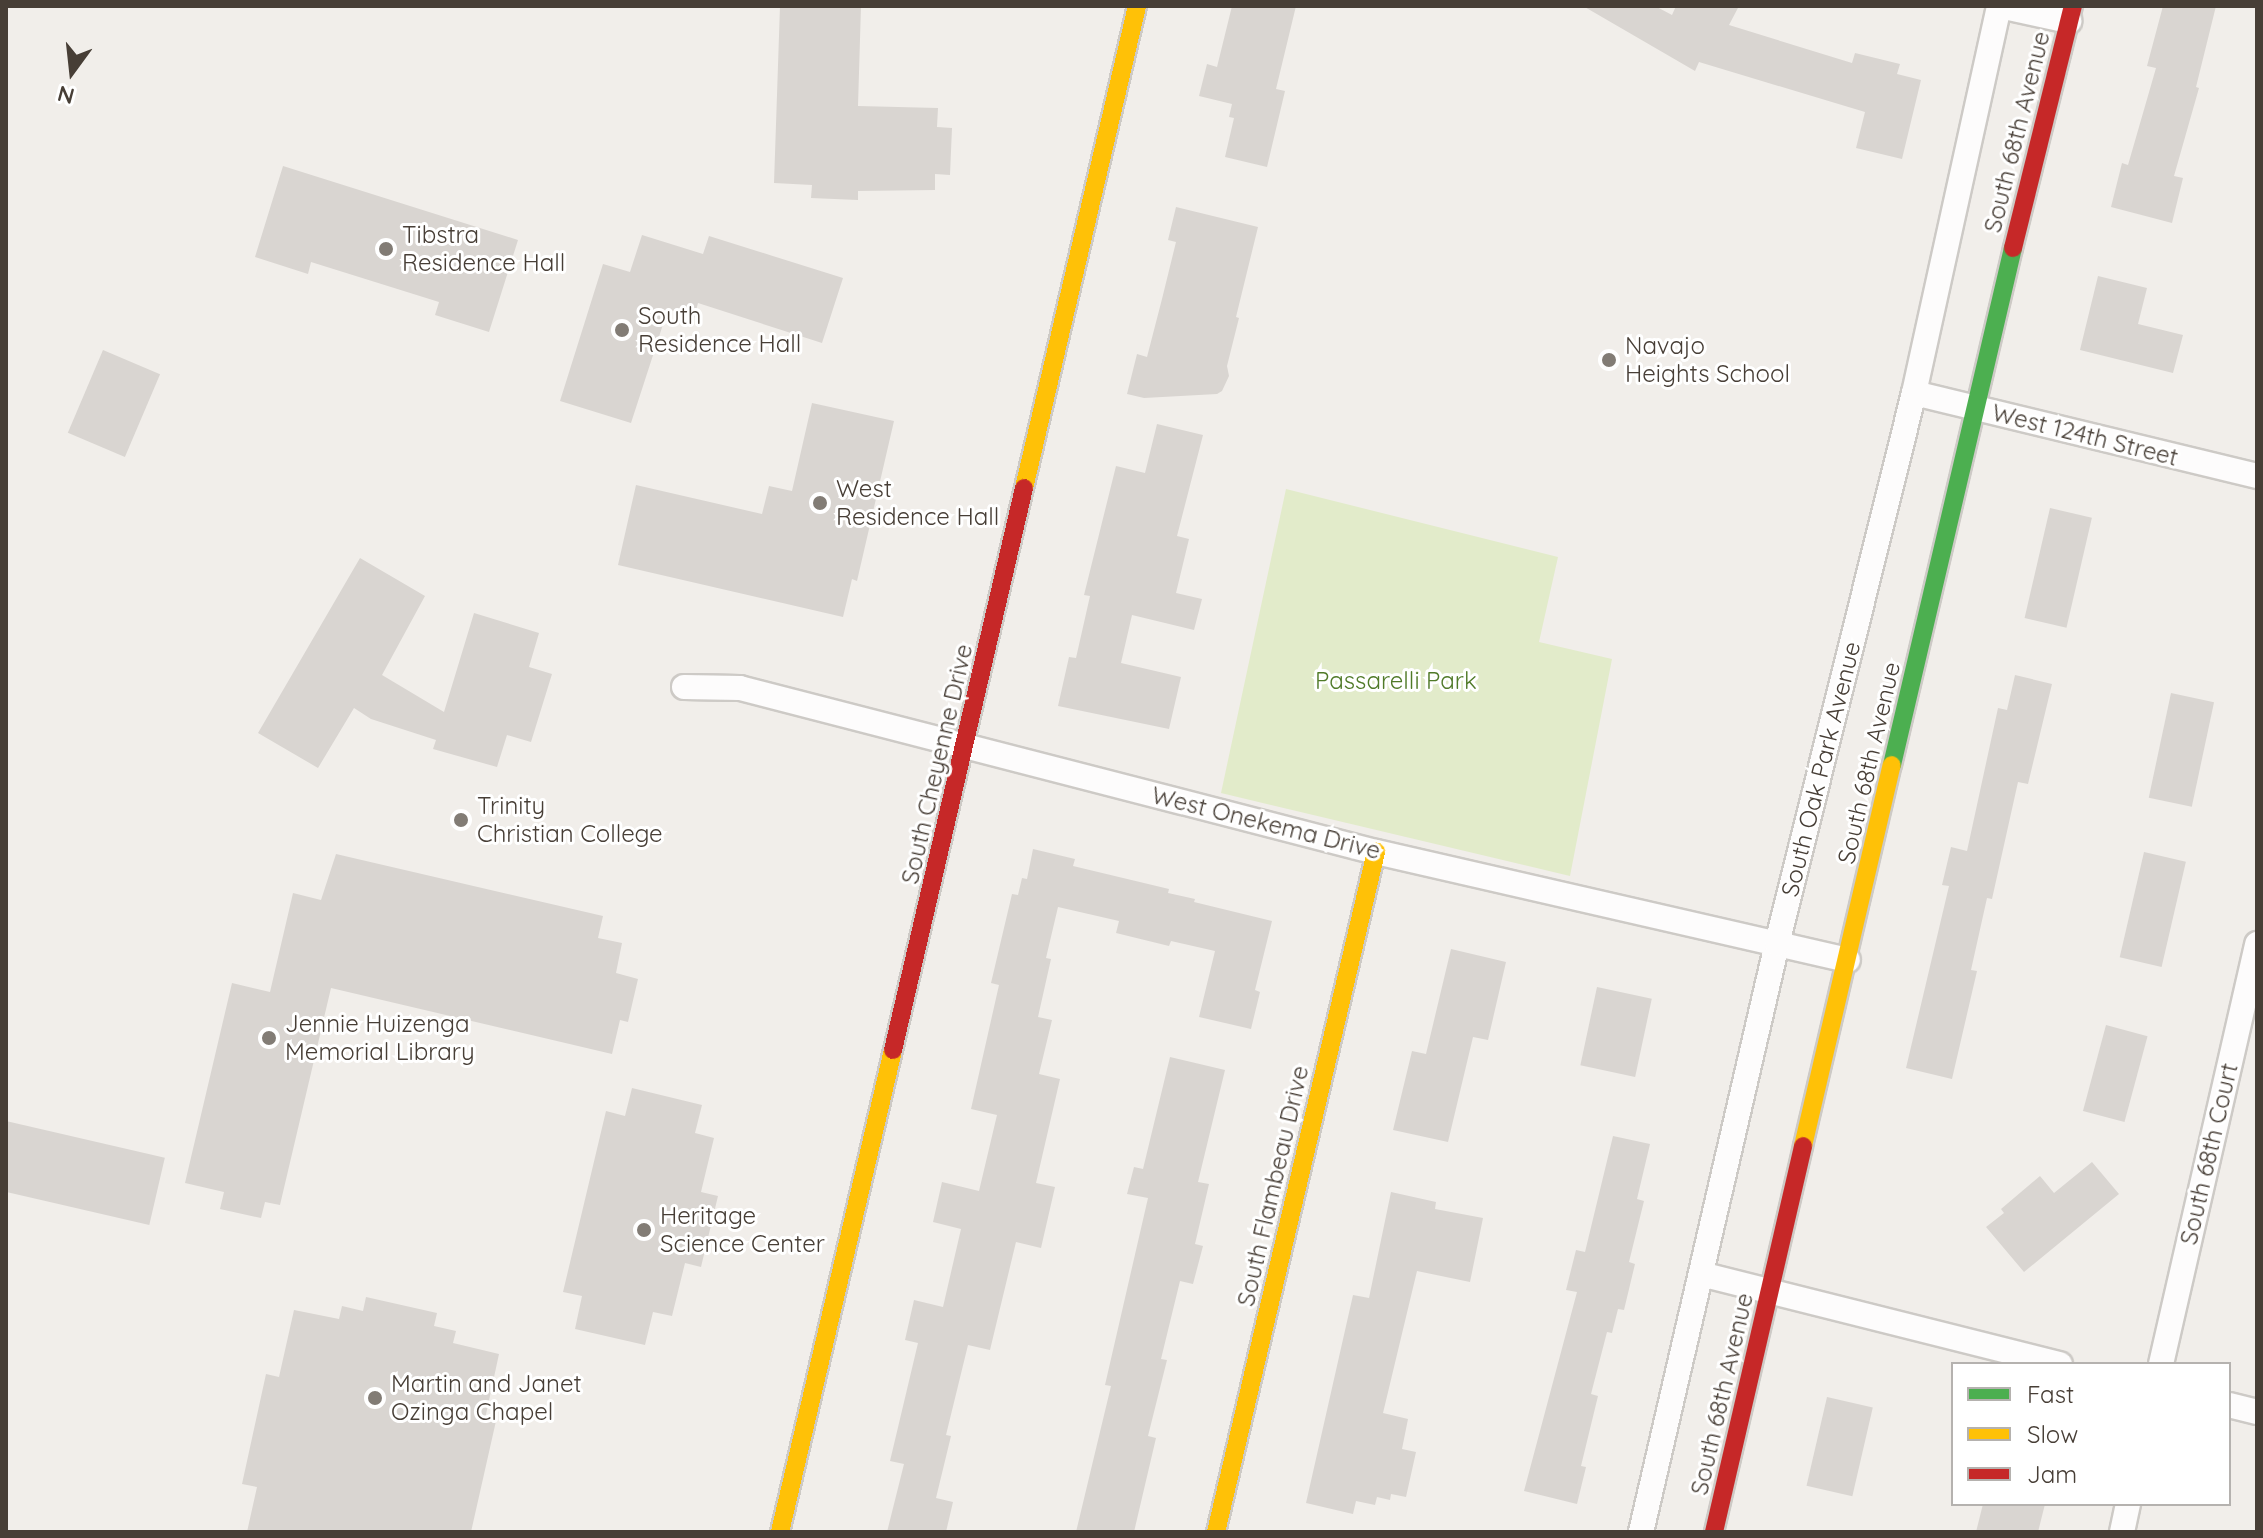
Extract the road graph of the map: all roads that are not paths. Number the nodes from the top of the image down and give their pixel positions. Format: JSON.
{"nodes":[{"id":1,"x":1137,"y":6,"type":"edge"},
{"id":2,"x":2000,"y":6,"type":"edge"},
{"id":3,"x":2071,"y":14,"type":"edge"},
{"id":4,"x":1914,"y":393,"type":"junction"},
{"id":5,"x":1974,"y":408,"type":"junction"},
{"id":6,"x":2257,"y":476,"type":"edge"},
{"id":7,"x":684,"y":687,"type":"dead end"},
{"id":8,"x":966,"y":747,"type":"junction"},
{"id":9,"x":1376,"y":852,"type":"junction"},
{"id":10,"x":1777,"y":944,"type":"junction"},
{"id":11,"x":2257,"y":944,"type":"edge"},
{"id":12,"x":1848,"y":960,"type":"junction"},
{"id":13,"x":1701,"y":1274,"type":"junction"},
{"id":14,"x":1771,"y":1292,"type":"junction"},
{"id":15,"x":2052,"y":1362,"type":"edge"},
{"id":16,"x":2161,"y":1362,"type":"edge"},
{"id":17,"x":2231,"y":1406,"type":"edge"},
{"id":18,"x":2257,"y":1412,"type":"edge"},
{"id":19,"x":2128,"y":1506,"type":"edge"},
{"id":20,"x":780,"y":1532,"type":"edge"},
{"id":21,"x":1216,"y":1532,"type":"edge"},
{"id":22,"x":1641,"y":1532,"type":"edge"},
{"id":23,"x":1714,"y":1532,"type":"edge"},
{"id":24,"x":2122,"y":1532,"type":"edge"}],
"edges":[{"from":1,"to":8,"type":"street","name":"South Cheyenne Drive"},
{"from":2,"to":3,"type":"street"},
{"from":2,"to":4,"type":"street","name":"South Oak Park Avenue"},
{"from":3,"to":5,"type":"street","name":"South 68th Avenue"},
{"from":4,"to":5,"type":"street","name":"West 124th Street"},
{"from":4,"to":10,"type":"street","name":"South Oak Park Avenue"},
{"from":5,"to":6,"type":"street","name":"West 124th Street"},
{"from":5,"to":12,"type":"street","name":"South 68th Avenue"},
{"from":7,"to":8,"type":"street","name":"West Onekema Drive"},
{"from":8,"to":9,"type":"street","name":"West Onekema Drive"},
{"from":8,"to":20,"type":"street","name":"South Cheyenne Drive"},
{"from":9,"to":10,"type":"street","name":"West Onekema Drive"},
{"from":9,"to":21,"type":"street","name":"South Flambeau Drive"},
{"from":10,"to":12,"type":"street","name":"West Onekema Drive"},
{"from":10,"to":13,"type":"street","name":"South Oak Park Avenue"},
{"from":11,"to":16,"type":"street","name":"South 68th Court"},
{"from":12,"to":14,"type":"street","name":"South 68th Avenue"},
{"from":13,"to":14,"type":"street"},
{"from":13,"to":22,"type":"street","name":"South Oak Park Avenue"},
{"from":14,"to":15,"type":"street"},
{"from":14,"to":23,"type":"street","name":"South 68th Avenue"},
{"from":17,"to":18,"type":"street"},
{"from":19,"to":24,"type":"street"}]}
